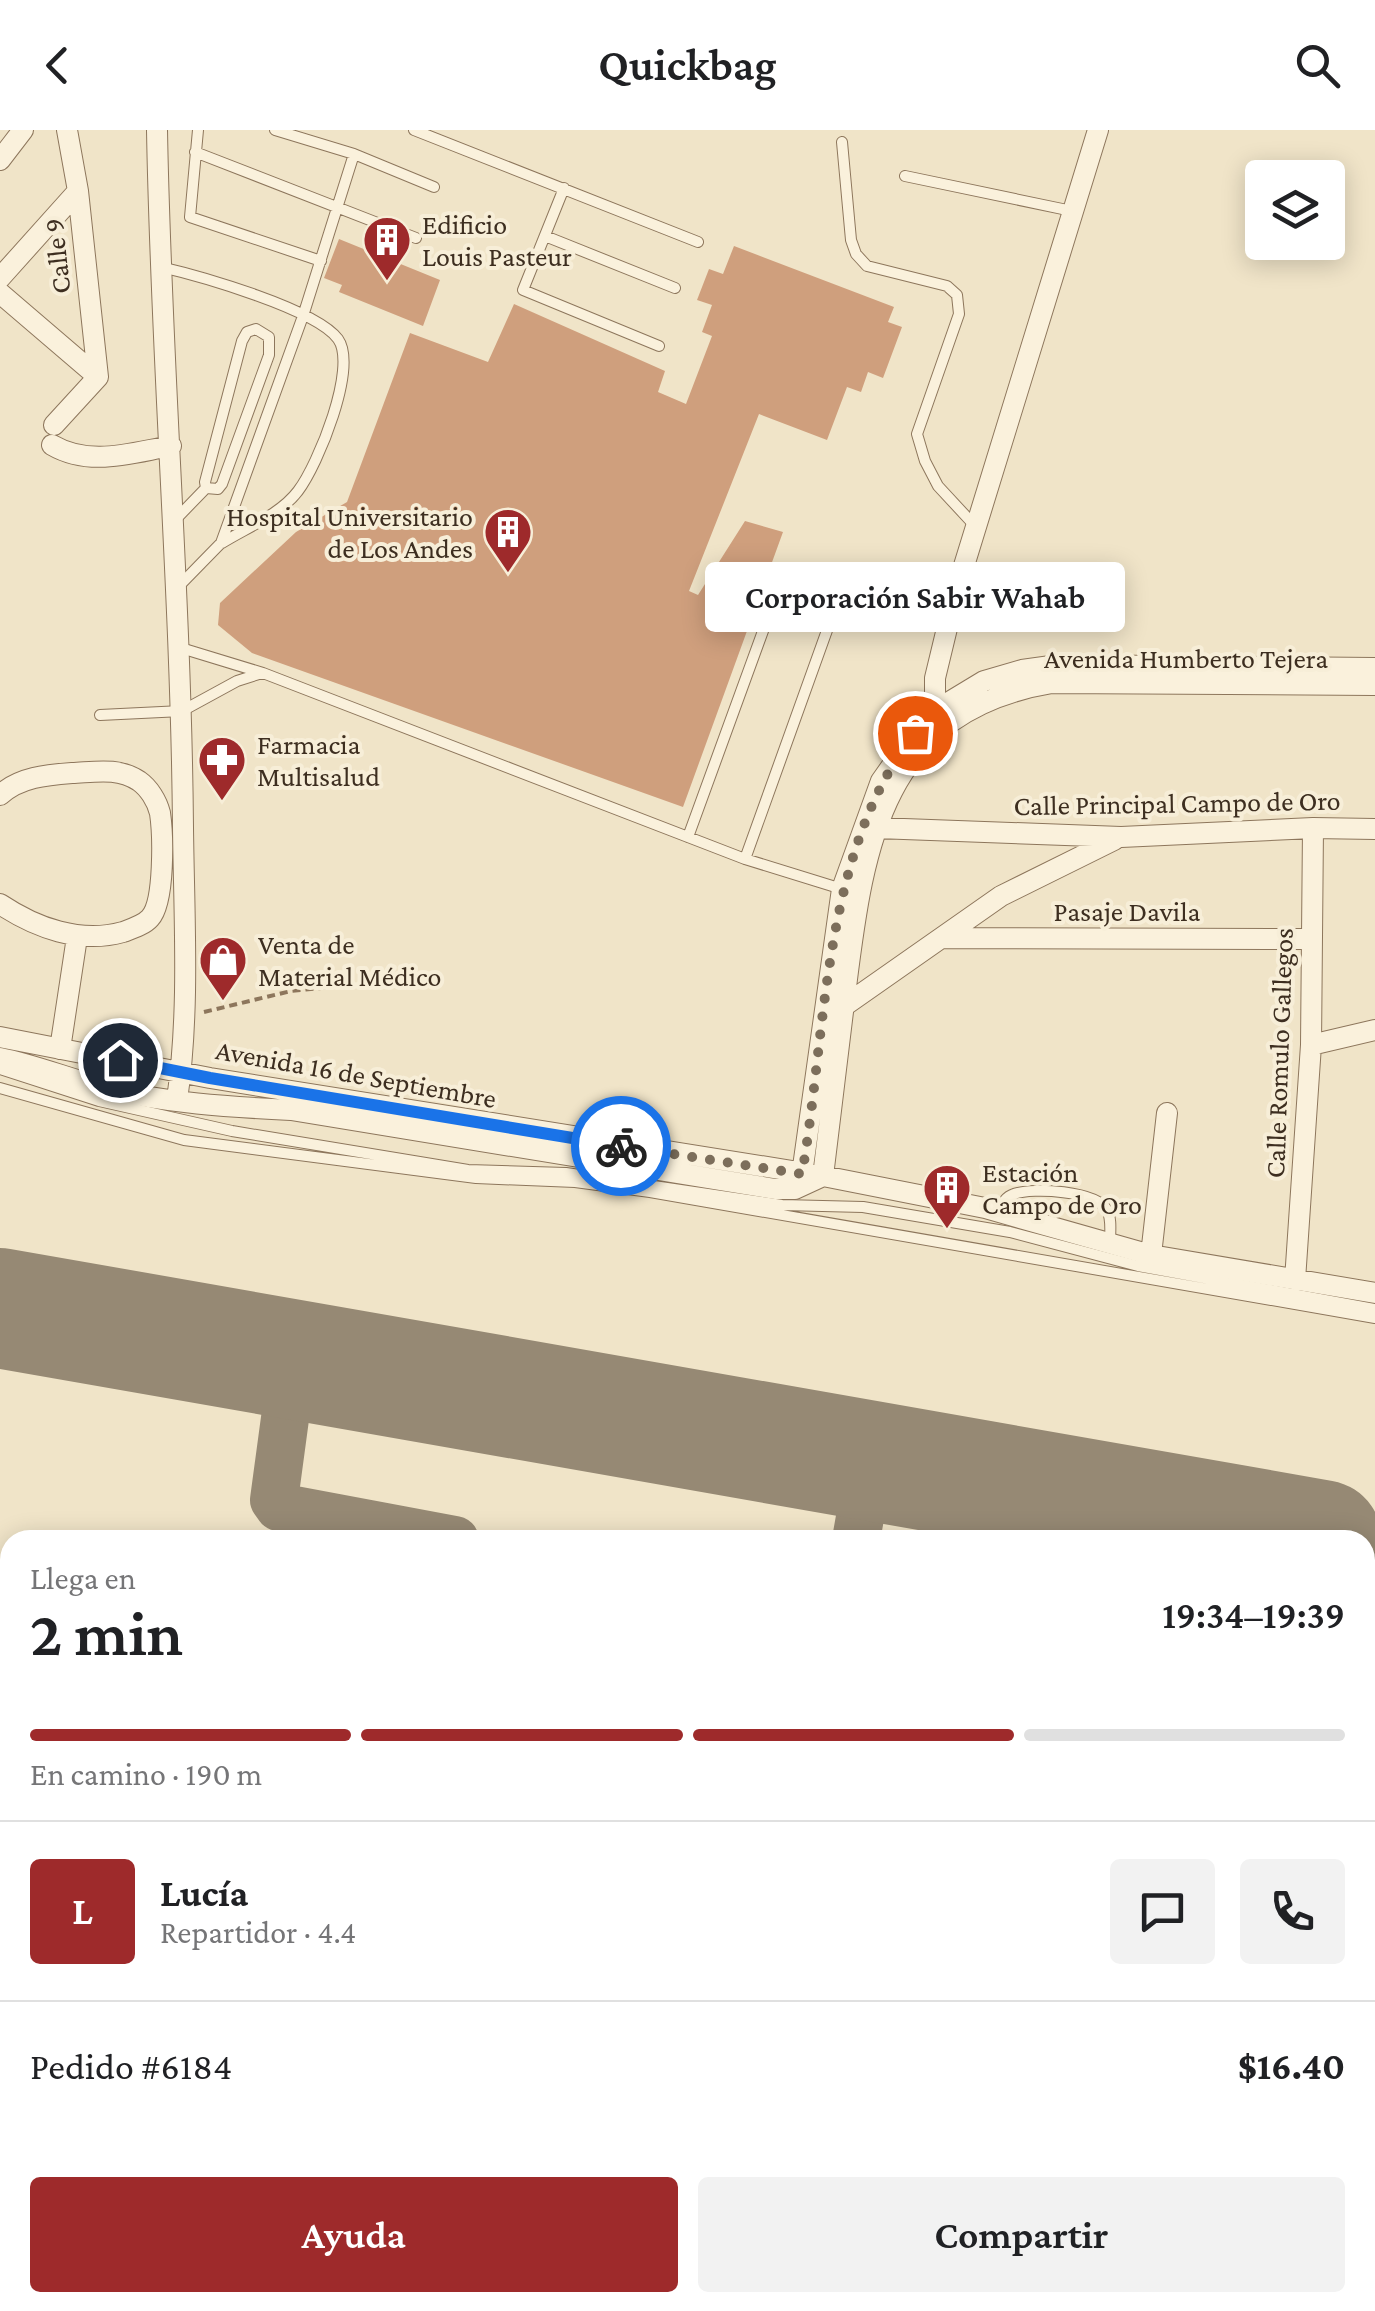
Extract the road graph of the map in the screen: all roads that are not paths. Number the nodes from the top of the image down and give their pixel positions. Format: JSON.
{"nodes":[{"id":1,"x":23,"y":130,"type":"edge"},
{"id":2,"x":67,"y":130,"type":"edge"},
{"id":3,"x":157,"y":130,"type":"edge"},
{"id":4,"x":198,"y":130,"type":"edge"},
{"id":5,"x":275,"y":130,"type":"edge"},
{"id":6,"x":414,"y":130,"type":"edge"},
{"id":7,"x":1098,"y":130,"type":"edge"},
{"id":8,"x":842,"y":142,"type":"dead end"},
{"id":9,"x":195,"y":152,"type":"junction"},
{"id":10,"x":354,"y":154,"type":"junction"},
{"id":11,"x":1,"y":156,"type":"edge"},
{"id":12,"x":905,"y":176,"type":"dead end"},
{"id":13,"x":434,"y":188,"type":"dead end"},
{"id":14,"x":564,"y":188,"type":"junction"},
{"id":15,"x":78,"y":191,"type":"junction"},
{"id":16,"x":338,"y":209,"type":"junction"},
{"id":17,"x":1073,"y":211,"type":"junction"},
{"id":18,"x":545,"y":236,"type":"junction"},
{"id":19,"x":416,"y":238,"type":"dead end"},
{"id":20,"x":698,"y":242,"type":"dead end"},
{"id":21,"x":320,"y":262,"type":"junction"},
{"id":22,"x":160,"y":266,"type":"junction"},
{"id":23,"x":0,"y":278,"type":"edge"},
{"id":24,"x":674,"y":288,"type":"dead end"},
{"id":25,"x":0,"y":293,"type":"edge"},
{"id":26,"x":303,"y":316,"type":"junction"},
{"id":27,"x":659,"y":346,"type":"dead end"},
{"id":28,"x":98,"y":377,"type":"junction"},
{"id":29,"x":171,"y":446,"type":"junction"},
{"id":30,"x":206,"y":488,"type":"junction"},
{"id":31,"x":174,"y":520,"type":"junction"},
{"id":32,"x":976,"y":528,"type":"junction"},
{"id":33,"x":221,"y":544,"type":"junction"},
{"id":34,"x":178,"y":588,"type":"junction"},
{"id":35,"x":181,"y":648,"type":"junction"},
{"id":36,"x":1375,"y":668,"type":"edge"},
{"id":37,"x":263,"y":673,"type":"junction"},
{"id":38,"x":1375,"y":684,"type":"edge"},
{"id":39,"x":941,"y":708,"type":"junction"},
{"id":40,"x":182,"y":711,"type":"junction"},
{"id":41,"x":100,"y":715,"type":"dead end"},
{"id":42,"x":0,"y":795,"type":"edge"},
{"id":43,"x":1313,"y":828,"type":"junction"},
{"id":44,"x":1375,"y":829,"type":"edge"},
{"id":45,"x":869,"y":831,"type":"junction"},
{"id":46,"x":688,"y":837,"type":"junction"},
{"id":47,"x":1120,"y":837,"type":"junction"},
{"id":48,"x":745,"y":858,"type":"junction"},
{"id":49,"x":850,"y":891,"type":"junction"},
{"id":50,"x":0,"y":904,"type":"edge"},
{"id":51,"x":77,"y":936,"type":"junction"},
{"id":52,"x":942,"y":938,"type":"junction"},
{"id":53,"x":1312,"y":939,"type":"junction"},
{"id":54,"x":844,"y":1006,"type":"junction"},
{"id":55,"x":1375,"y":1030,"type":"edge"},
{"id":56,"x":0,"y":1036,"type":"edge"},
{"id":57,"x":1311,"y":1045,"type":"junction"},
{"id":58,"x":60,"y":1049,"type":"junction"},
{"id":59,"x":0,"y":1058,"type":"edge"},
{"id":60,"x":0,"y":1069,"type":"edge"},
{"id":61,"x":181,"y":1072,"type":"junction"},
{"id":62,"x":0,"y":1088,"type":"edge"},
{"id":63,"x":176,"y":1100,"type":"junction"},
{"id":64,"x":1167,"y":1113,"type":"dead end"},
{"id":65,"x":812,"y":1175,"type":"junction"},
{"id":66,"x":998,"y":1212,"type":"junction"},
{"id":67,"x":1110,"y":1243,"type":"junction"},
{"id":68,"x":1151,"y":1255,"type":"junction"},
{"id":69,"x":1295,"y":1280,"type":"junction"},
{"id":70,"x":1375,"y":1293,"type":"edge"},
{"id":71,"x":1375,"y":1309,"type":"edge"},
{"id":72,"x":1375,"y":1318,"type":"edge"}],
"edges":[{"from":1,"to":11,"type":"street"},
{"from":2,"to":15,"type":"street","name":"Calle 9"},
{"from":3,"to":22,"type":"street"},
{"from":4,"to":9,"type":"lane"},
{"from":5,"to":10,"type":"lane"},
{"from":6,"to":14,"type":"lane"},
{"from":7,"to":17,"type":"street"},
{"from":8,"to":32,"type":"lane"},
{"from":9,"to":16,"type":"lane"},
{"from":9,"to":21,"type":"lane"},
{"from":10,"to":13,"type":"lane"},
{"from":10,"to":16,"type":"lane"},
{"from":12,"to":17,"type":"lane"},
{"from":14,"to":18,"type":"lane"},
{"from":14,"to":20,"type":"lane"},
{"from":15,"to":23,"type":"street"},
{"from":15,"to":28,"type":"street","name":"Calle 9"},
{"from":16,"to":19,"type":"lane"},
{"from":16,"to":21,"type":"lane"},
{"from":17,"to":32,"type":"street"},
{"from":18,"to":24,"type":"lane"},
{"from":18,"to":27,"type":"lane"},
{"from":21,"to":26,"type":"lane"},
{"from":22,"to":26,"type":"lane"},
{"from":22,"to":29,"type":"street"},
{"from":25,"to":28,"type":"street"},
{"from":26,"to":33,"type":"lane"},
{"from":26,"to":33,"type":"lane"},
{"from":28,"to":29,"type":"street"},
{"from":29,"to":31,"type":"street"},
{"from":30,"to":30,"type":"lane"},
{"from":30,"to":31,"type":"lane"},
{"from":31,"to":34,"type":"street"},
{"from":32,"to":39,"type":"street"},
{"from":33,"to":34,"type":"lane"},
{"from":34,"to":35,"type":"street"},
{"from":35,"to":37,"type":"lane"},
{"from":35,"to":40,"type":"street"},
{"from":36,"to":39,"type":"street","name":"Avenida Humberto Tejera"},
{"from":37,"to":40,"type":"lane"},
{"from":37,"to":46,"type":"lane"},
{"from":38,"to":45,"type":"street","name":"Avenida Humberto Tejera"},
{"from":39,"to":45,"type":"street","name":"Avenida Humberto Tejera"},
{"from":40,"to":41,"type":"lane"},
{"from":40,"to":61,"type":"street"},
{"from":42,"to":51,"type":"street"},
{"from":43,"to":44,"type":"street","name":"Calle Principal Campo de Oro"},
{"from":43,"to":47,"type":"street","name":"Calle Principal Campo de Oro"},
{"from":43,"to":53,"type":"street","name":"Calle Romulo Gallegos"},
{"from":45,"to":47,"type":"street","name":"Calle Principal Campo de Oro"},
{"from":45,"to":49,"type":"street","name":"Avenida Humberto Tejera"},
{"from":46,"to":48,"type":"lane"},
{"from":46,"to":48,"type":"lane"},
{"from":47,"to":52,"type":"street"},
{"from":48,"to":49,"type":"lane"},
{"from":49,"to":54,"type":"street","name":"Avenida Humberto Tejera"},
{"from":49,"to":65,"type":"street","name":"Avenida Humberto Tejera"},
{"from":50,"to":51,"type":"street"},
{"from":51,"to":58,"type":"street"},
{"from":52,"to":53,"type":"street","name":"Pasaje Davila"},
{"from":52,"to":54,"type":"street"},
{"from":53,"to":57,"type":"street","name":"Calle Romulo Gallegos"},
{"from":54,"to":65,"type":"street","name":"Avenida Humberto Tejera"},
{"from":55,"to":57,"type":"street"},
{"from":56,"to":58,"type":"street","name":"Avenida 16 de Septiembre"},
{"from":57,"to":69,"type":"street","name":"Calle Romulo Gallegos"},
{"from":58,"to":61,"type":"street","name":"Avenida 16 de Septiembre"},
{"from":59,"to":63,"type":"street","name":"Avenida 16 de Septiembre"},
{"from":60,"to":71,"type":"lane"},
{"from":61,"to":63,"type":"street"},
{"from":61,"to":65,"type":"street","name":"Avenida 16 de Septiembre"},
{"from":62,"to":72,"type":"lane"},
{"from":63,"to":65,"type":"street","name":"Avenida 16 de Septiembre"},
{"from":64,"to":68,"type":"street"},
{"from":65,"to":66,"type":"street","name":"Avenida 16 de Septiembre"},
{"from":66,"to":67,"type":"street","name":"Avenida 16 de Septiembre"},
{"from":66,"to":67,"type":"lane"},
{"from":67,"to":68,"type":"street","name":"Avenida 16 de Septiembre"},
{"from":68,"to":69,"type":"street","name":"Avenida 16 de Septiembre"},
{"from":69,"to":70,"type":"street","name":"Avenida 16 de Septiembre"}]}
